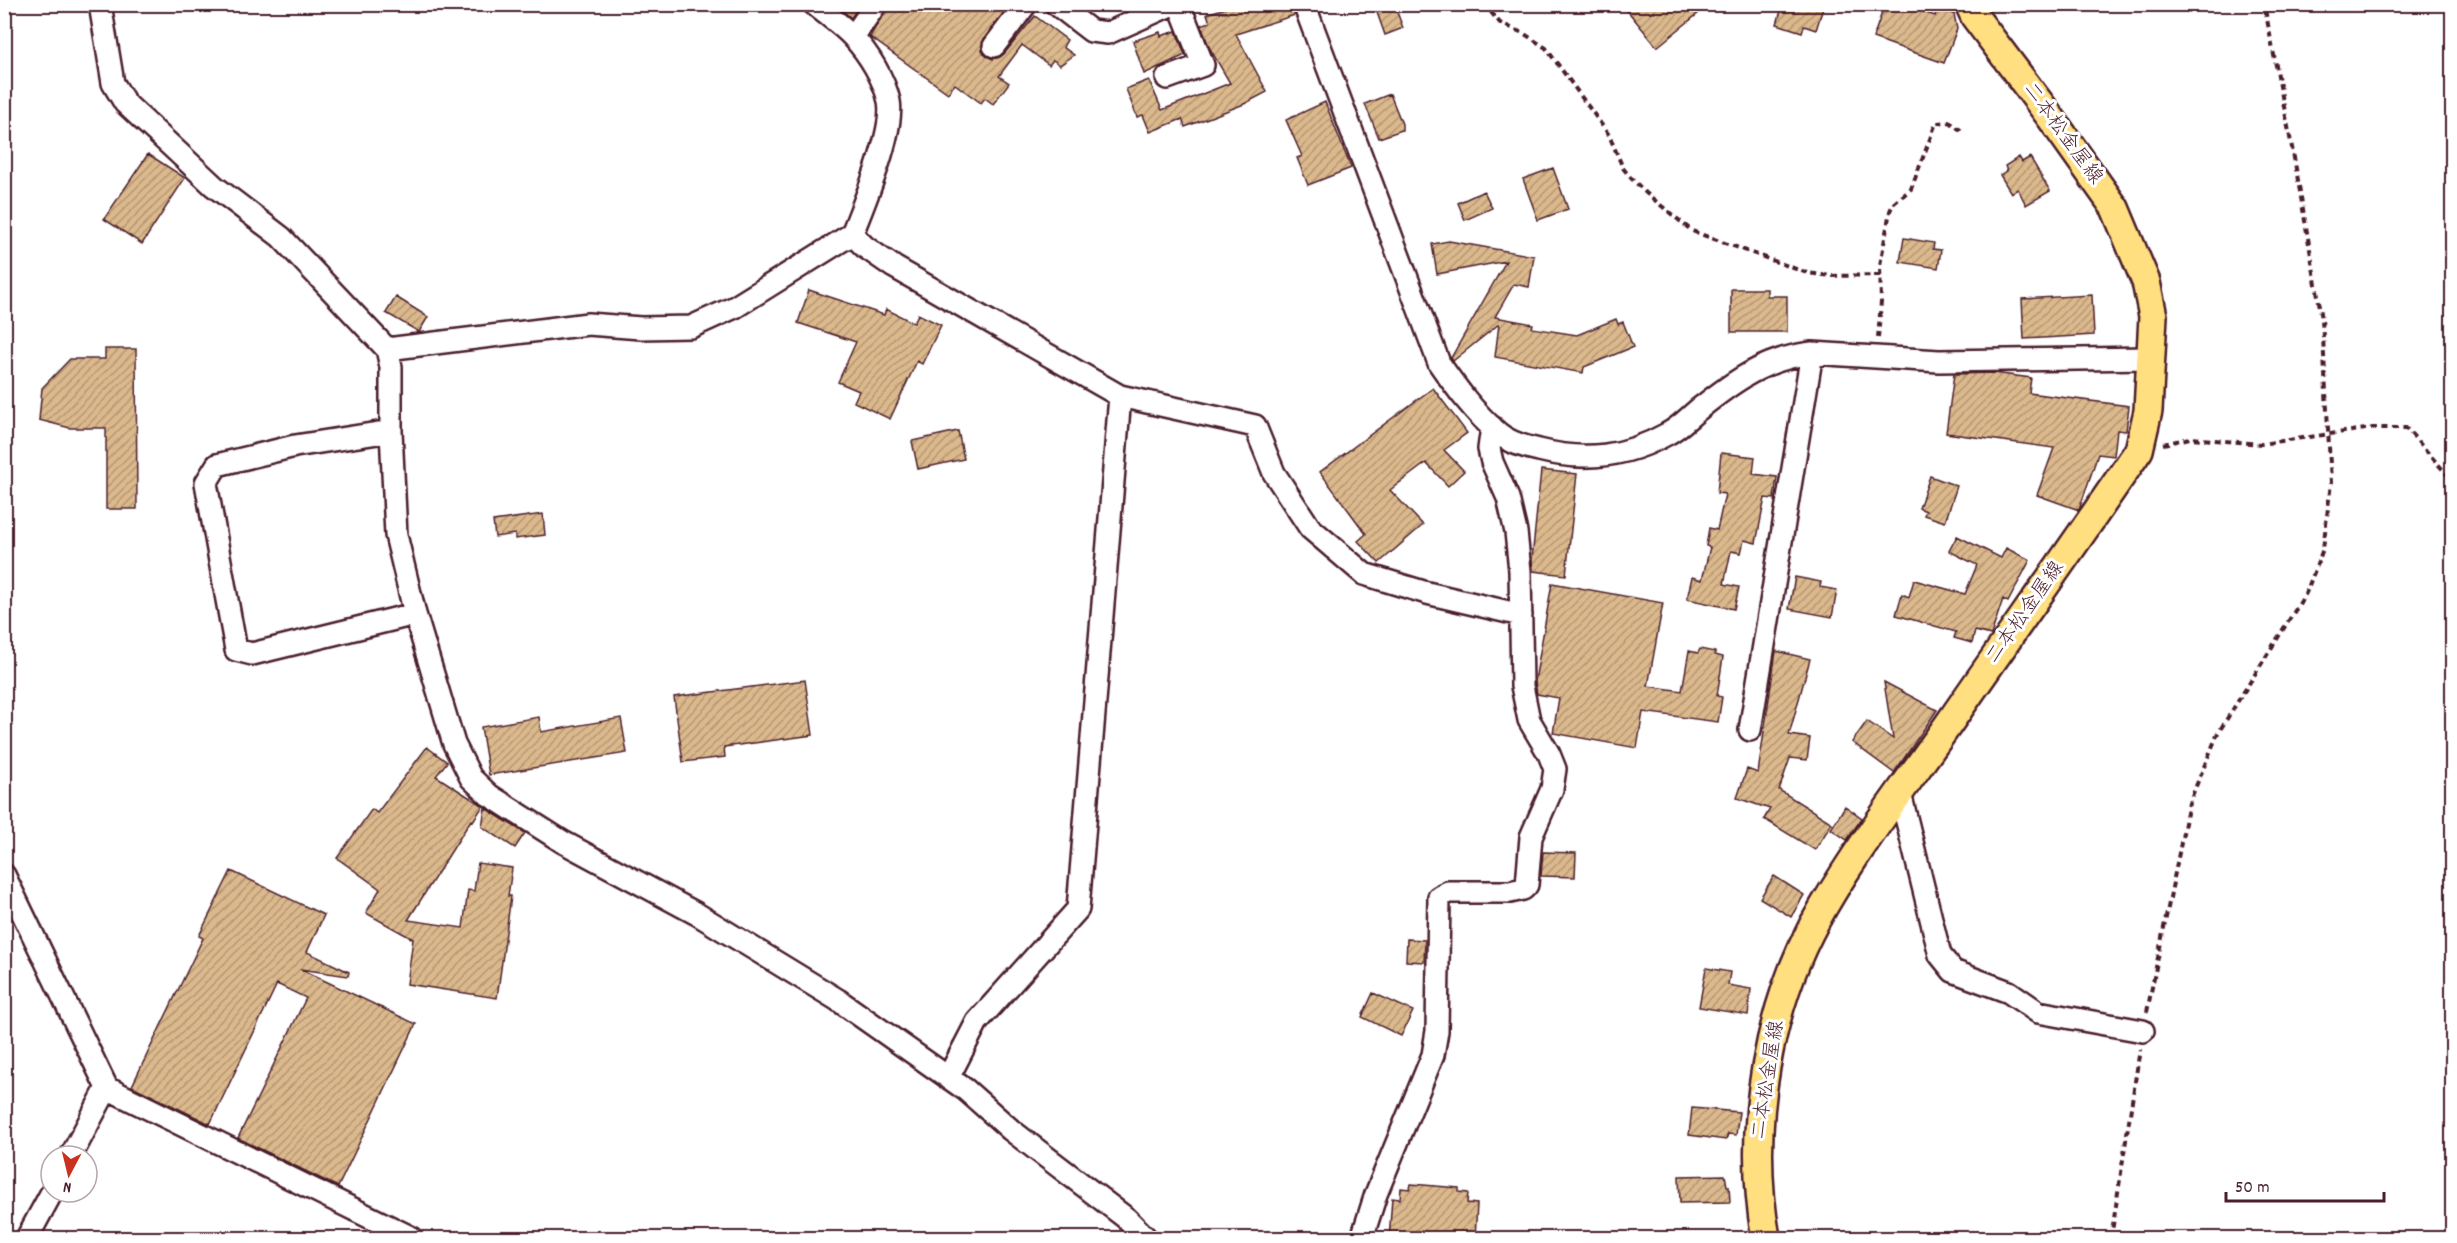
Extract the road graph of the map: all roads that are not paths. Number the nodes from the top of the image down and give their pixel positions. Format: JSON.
{"nodes":[{"id":1,"x":100,"y":4,"type":"edge"},
{"id":2,"x":814,"y":4,"type":"edge"},
{"id":3,"x":876,"y":4,"type":"edge"},
{"id":4,"x":1026,"y":4,"type":"edge"},
{"id":5,"x":1056,"y":4,"type":"edge"},
{"id":6,"x":1173,"y":4,"type":"edge"},
{"id":7,"x":1179,"y":4,"type":"edge"},
{"id":8,"x":1304,"y":4,"type":"edge"},
{"id":9,"x":1969,"y":4,"type":"edge"},
{"id":10,"x":853,"y":37,"type":"junction"},
{"id":11,"x":994,"y":46,"type":"dead end"},
{"id":12,"x":1167,"y":78,"type":"dead end"},
{"id":13,"x":852,"y":234,"type":"junction"},
{"id":14,"x":387,"y":350,"type":"junction"},
{"id":15,"x":1812,"y":353,"type":"junction"},
{"id":16,"x":2151,"y":358,"type":"junction"},
{"id":17,"x":1120,"y":396,"type":"junction"},
{"id":18,"x":1492,"y":427,"type":"junction"},
{"id":19,"x":391,"y":431,"type":"junction"},
{"id":20,"x":415,"y":614,"type":"junction"},
{"id":21,"x":1521,"y":615,"type":"junction"},
{"id":22,"x":1750,"y":730,"type":"dead end"},
{"id":23,"x":1900,"y":793,"type":"junction"},
{"id":24,"x":4,"y":875,"type":"edge"},
{"id":25,"x":2143,"y":1031,"type":"road end"},
{"id":26,"x":948,"y":1078,"type":"junction"},
{"id":27,"x":107,"y":1088,"type":"junction"},
{"id":28,"x":77,"y":1144,"type":"edge"},
{"id":29,"x":46,"y":1204,"type":"edge"},
{"id":30,"x":27,"y":1239,"type":"edge"},
{"id":31,"x":412,"y":1239,"type":"edge"},
{"id":32,"x":1146,"y":1239,"type":"edge"},
{"id":33,"x":1362,"y":1239,"type":"edge"},
{"id":34,"x":1766,"y":1239,"type":"edge"}],
"edges":[{"from":1,"to":14,"type":"street"},
{"from":2,"to":10,"type":"street"},
{"from":3,"to":10,"type":"street"},
{"from":4,"to":11,"type":"street"},
{"from":5,"to":6,"type":"street"},
{"from":7,"to":12,"type":"street"},
{"from":8,"to":18,"type":"street"},
{"from":9,"to":16,"type":"main road","name":"二本松金屋線"},
{"from":10,"to":13,"type":"street"},
{"from":13,"to":14,"type":"street"},
{"from":13,"to":17,"type":"street"},
{"from":14,"to":19,"type":"street"},
{"from":15,"to":16,"type":"street"},
{"from":15,"to":18,"type":"street"},
{"from":15,"to":22,"type":"street"},
{"from":16,"to":23,"type":"main road","name":"二本松金屋線"},
{"from":17,"to":21,"type":"street"},
{"from":17,"to":26,"type":"street"},
{"from":18,"to":21,"type":"street"},
{"from":19,"to":20,"type":"street"},
{"from":19,"to":20,"type":"street"},
{"from":20,"to":26,"type":"street"},
{"from":21,"to":33,"type":"street"},
{"from":23,"to":25,"type":"street"},
{"from":23,"to":34,"type":"main road","name":"二本松金屋線"},
{"from":24,"to":27,"type":"street"},
{"from":26,"to":32,"type":"street"},
{"from":27,"to":28,"type":"street"},
{"from":27,"to":31,"type":"street"},
{"from":29,"to":30,"type":"street"}]}
